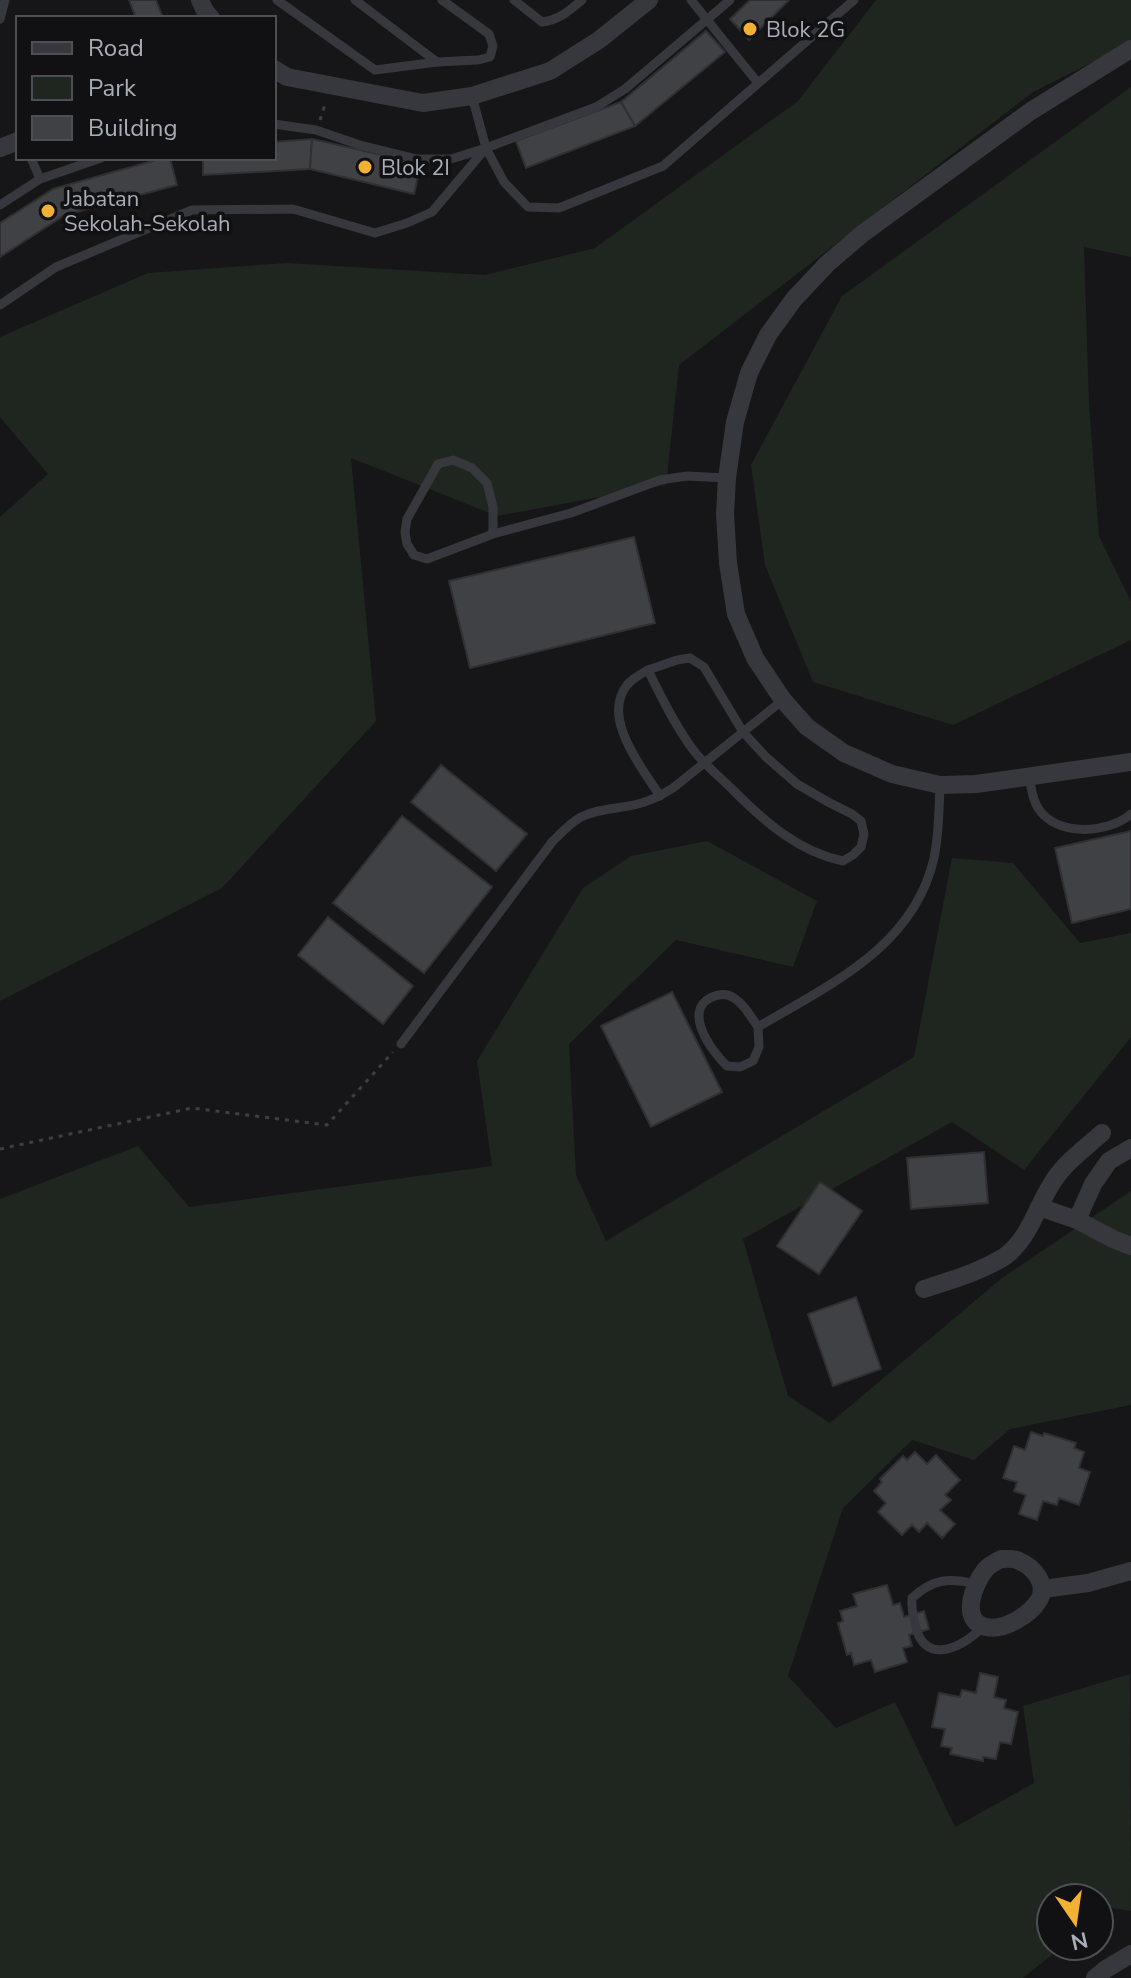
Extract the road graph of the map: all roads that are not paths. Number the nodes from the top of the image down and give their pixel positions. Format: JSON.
{"nodes":[{"id":1,"x":5,"y":0,"type":"edge"},
{"id":2,"x":277,"y":0,"type":"edge"},
{"id":3,"x":355,"y":0,"type":"edge"},
{"id":4,"x":442,"y":0,"type":"edge"},
{"id":5,"x":514,"y":0,"type":"edge"},
{"id":6,"x":582,"y":0,"type":"edge"},
{"id":7,"x":649,"y":0,"type":"edge"},
{"id":8,"x":691,"y":0,"type":"edge"},
{"id":9,"x":730,"y":0,"type":"edge"},
{"id":10,"x":854,"y":0,"type":"edge"},
{"id":11,"x":0,"y":19,"type":"edge"},
{"id":12,"x":708,"y":20,"type":"junction"},
{"id":13,"x":1131,"y":49,"type":"edge"},
{"id":14,"x":437,"y":62,"type":"junction"},
{"id":15,"x":276,"y":70,"type":"edge"},
{"id":16,"x":375,"y":70,"type":"junction"},
{"id":17,"x":758,"y":83,"type":"junction"},
{"id":18,"x":375,"y":94,"type":"junction"},
{"id":19,"x":472,"y":96,"type":"junction"},
{"id":20,"x":276,"y":124,"type":"edge"},
{"id":21,"x":486,"y":148,"type":"junction"},
{"id":22,"x":32,"y":160,"type":"edge"},
{"id":23,"x":95,"y":160,"type":"edge"},
{"id":24,"x":40,"y":179,"type":"junction"},
{"id":25,"x":0,"y":205,"type":"edge"},
{"id":26,"x":0,"y":305,"type":"edge"},
{"id":27,"x":727,"y":478,"type":"junction"},
{"id":28,"x":493,"y":534,"type":"junction"},
{"id":29,"x":648,"y":670,"type":"junction"},
{"id":30,"x":783,"y":700,"type":"junction"},
{"id":31,"x":743,"y":732,"type":"junction"},
{"id":32,"x":1131,"y":762,"type":"edge"},
{"id":33,"x":705,"y":764,"type":"junction"},
{"id":34,"x":1029,"y":776,"type":"junction"},
{"id":35,"x":940,"y":785,"type":"junction"},
{"id":36,"x":660,"y":796,"type":"junction"},
{"id":37,"x":1131,"y":814,"type":"edge"},
{"id":38,"x":758,"y":1027,"type":"junction"},
{"id":39,"x":401,"y":1044,"type":"road end"},
{"id":40,"x":1102,"y":1133,"type":"dead end"},
{"id":41,"x":1131,"y":1148,"type":"edge"},
{"id":42,"x":1039,"y":1207,"type":"junction"},
{"id":43,"x":1077,"y":1220,"type":"junction"},
{"id":44,"x":1131,"y":1246,"type":"edge"},
{"id":45,"x":924,"y":1289,"type":"dead end"},
{"id":46,"x":1131,"y":1571,"type":"edge"},
{"id":47,"x":976,"y":1584,"type":"junction"},
{"id":48,"x":1043,"y":1589,"type":"junction"},
{"id":49,"x":983,"y":1627,"type":"junction"},
{"id":50,"x":1131,"y":1954,"type":"edge"},
{"id":51,"x":1095,"y":1978,"type":"edge"}],
"edges":[{"from":1,"to":11,"type":"lane"},
{"from":2,"to":16,"type":"lane"},
{"from":3,"to":14,"type":"lane"},
{"from":4,"to":14,"type":"lane"},
{"from":5,"to":6,"type":"lane"},
{"from":7,"to":19,"type":"street"},
{"from":8,"to":12,"type":"lane"},
{"from":9,"to":12,"type":"lane"},
{"from":10,"to":17,"type":"lane"},
{"from":12,"to":17,"type":"lane"},
{"from":12,"to":21,"type":"lane"},
{"from":13,"to":27,"type":"street"},
{"from":14,"to":16,"type":"lane"},
{"from":15,"to":18,"type":"street"},
{"from":16,"to":18,"type":"lane"},
{"from":17,"to":21,"type":"lane"},
{"from":18,"to":19,"type":"street"},
{"from":19,"to":21,"type":"lane"},
{"from":20,"to":21,"type":"lane"},
{"from":21,"to":26,"type":"lane"},
{"from":22,"to":24,"type":"lane"},
{"from":23,"to":24,"type":"lane"},
{"from":24,"to":25,"type":"lane"},
{"from":27,"to":28,"type":"lane"},
{"from":27,"to":30,"type":"street"},
{"from":28,"to":28,"type":"lane"},
{"from":29,"to":31,"type":"lane"},
{"from":29,"to":33,"type":"lane"},
{"from":29,"to":36,"type":"lane"},
{"from":30,"to":31,"type":"lane"},
{"from":30,"to":35,"type":"street"},
{"from":31,"to":33,"type":"lane"},
{"from":31,"to":33,"type":"lane"},
{"from":32,"to":34,"type":"street"},
{"from":33,"to":36,"type":"lane"},
{"from":34,"to":35,"type":"street"},
{"from":34,"to":37,"type":"lane"},
{"from":35,"to":38,"type":"lane"},
{"from":36,"to":39,"type":"lane"},
{"from":38,"to":38,"type":"lane"},
{"from":40,"to":42,"type":"street"},
{"from":41,"to":43,"type":"street"},
{"from":42,"to":43,"type":"street"},
{"from":42,"to":45,"type":"street"},
{"from":43,"to":44,"type":"street"},
{"from":46,"to":48,"type":"street"},
{"from":47,"to":48,"type":"street"},
{"from":47,"to":49,"type":"street"},
{"from":47,"to":49,"type":"lane"},
{"from":48,"to":49,"type":"street"},
{"from":50,"to":51,"type":"street"}]}
